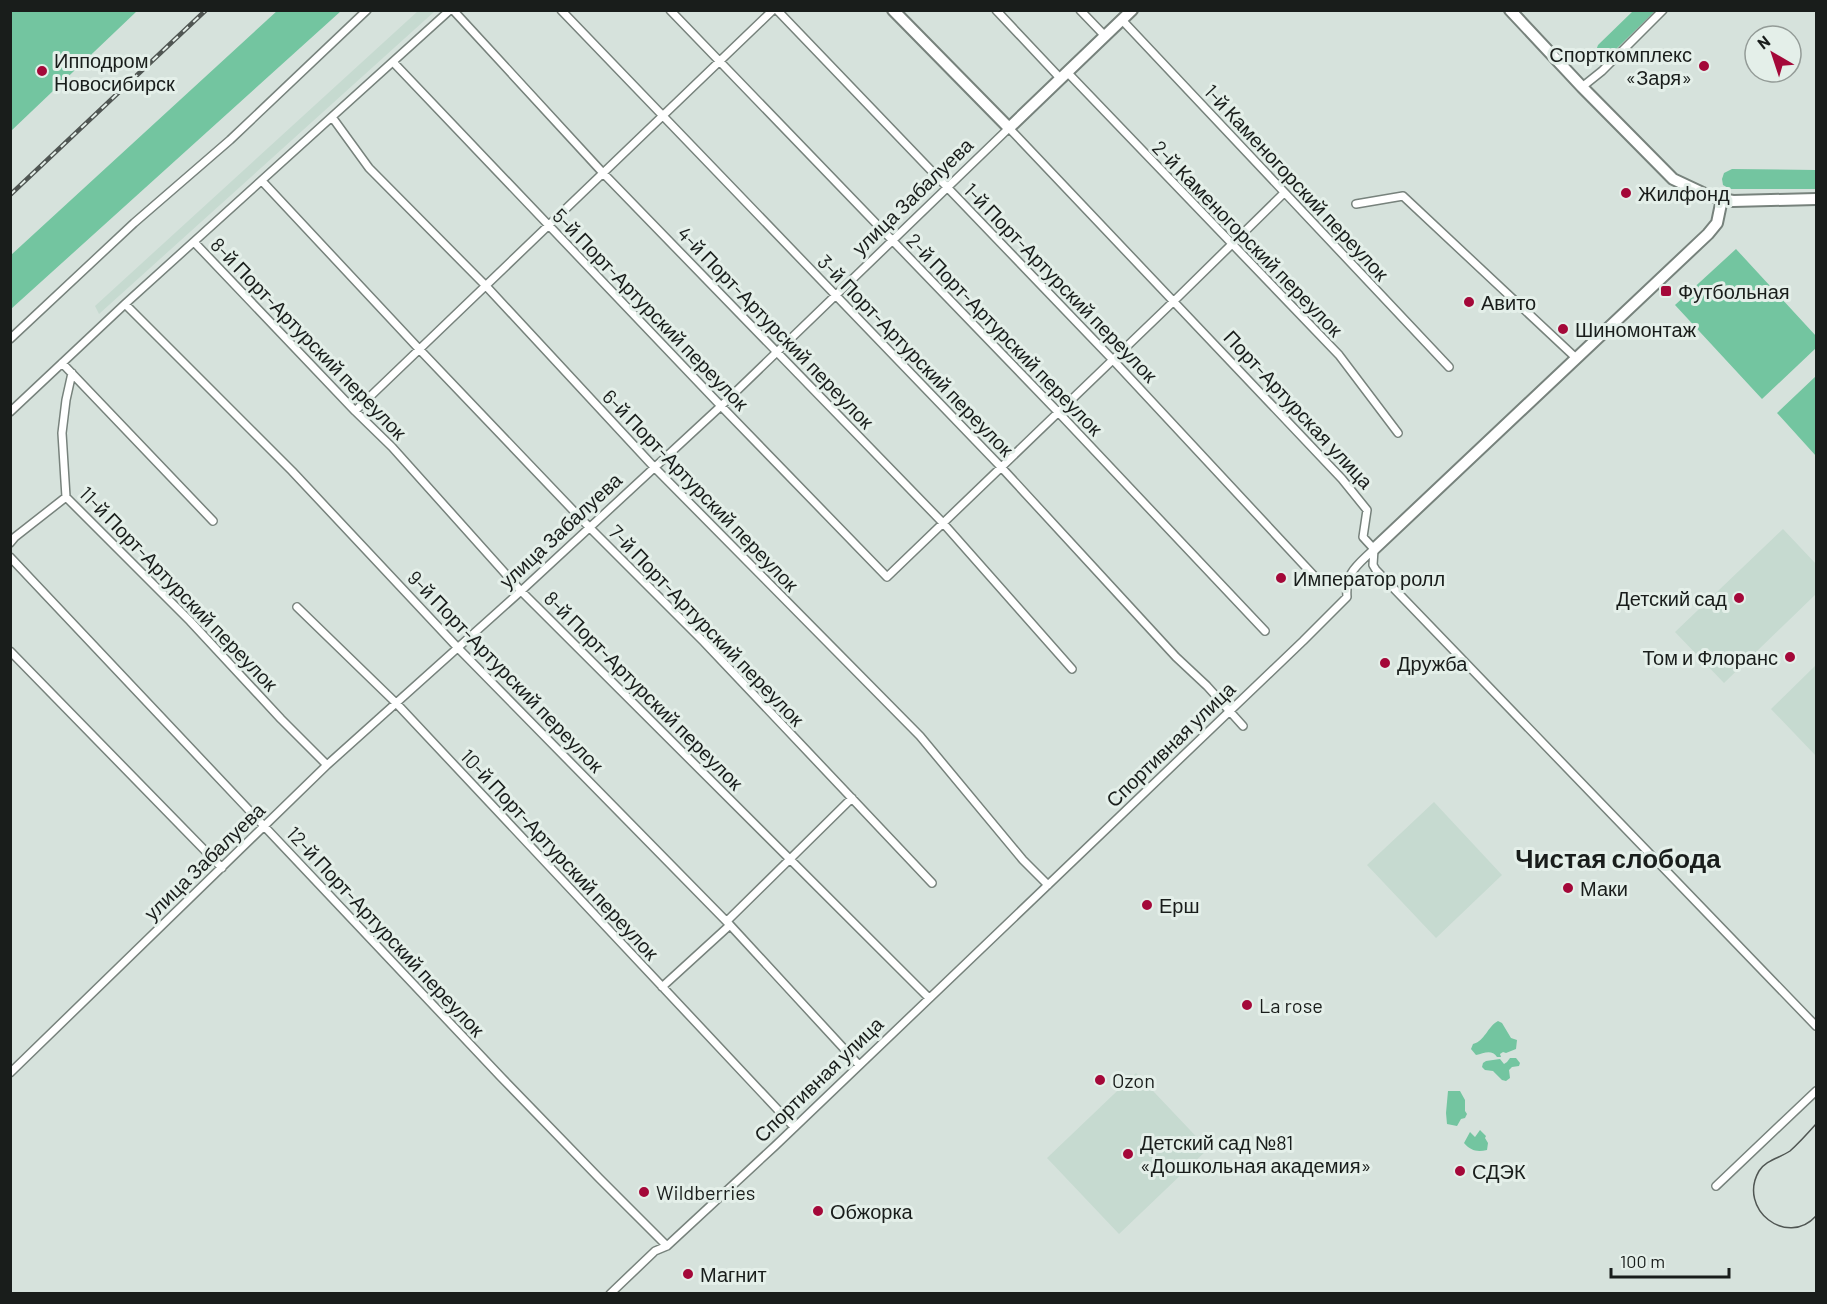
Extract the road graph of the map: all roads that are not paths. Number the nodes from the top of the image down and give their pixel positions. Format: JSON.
{"nodes":[{"id":1,"x":367,"y":10,"type":"edge"},
{"id":2,"x":452,"y":10,"type":"edge"},
{"id":3,"x":561,"y":10,"type":"edge"},
{"id":4,"x":670,"y":10,"type":"edge"},
{"id":5,"x":772,"y":10,"type":"edge"},
{"id":6,"x":777,"y":10,"type":"edge"},
{"id":7,"x":893,"y":10,"type":"edge"},
{"id":8,"x":996,"y":10,"type":"edge"},
{"id":9,"x":1080,"y":10,"type":"edge"},
{"id":10,"x":1132,"y":10,"type":"edge"},
{"id":11,"x":1510,"y":10,"type":"edge"},
{"id":12,"x":1663,"y":10,"type":"edge"},
{"id":13,"x":1122,"y":20,"type":"junction"},
{"id":14,"x":1105,"y":36,"type":"junction"},
{"id":15,"x":393,"y":62,"type":"junction"},
{"id":16,"x":718,"y":62,"type":"junction"},
{"id":17,"x":1064,"y":75,"type":"junction"},
{"id":18,"x":1582,"y":87,"type":"junction"},
{"id":19,"x":332,"y":117,"type":"junction"},
{"id":20,"x":662,"y":117,"type":"junction"},
{"id":21,"x":1009,"y":128,"type":"junction"},
{"id":22,"x":603,"y":173,"type":"junction"},
{"id":23,"x":262,"y":181,"type":"junction"},
{"id":24,"x":947,"y":186,"type":"junction"},
{"id":25,"x":1284,"y":193,"type":"junction"},
{"id":26,"x":1722,"y":199,"type":"junction"},
{"id":27,"x":1816,"y":199,"type":"edge"},
{"id":28,"x":1356,"y":204,"type":"dead end"},
{"id":29,"x":549,"y":226,"type":"junction"},
{"id":30,"x":892,"y":240,"type":"junction"},
{"id":31,"x":194,"y":242,"type":"junction"},
{"id":32,"x":1231,"y":244,"type":"junction"},
{"id":33,"x":486,"y":286,"type":"junction"},
{"id":34,"x":835,"y":296,"type":"junction"},
{"id":35,"x":1174,"y":301,"type":"junction"},
{"id":36,"x":125,"y":304,"type":"junction"},
{"id":37,"x":10,"y":339,"type":"edge"},
{"id":38,"x":420,"y":350,"type":"junction"},
{"id":39,"x":777,"y":352,"type":"junction"},
{"id":40,"x":1576,"y":358,"type":"junction"},
{"id":41,"x":1113,"y":360,"type":"junction"},
{"id":42,"x":62,"y":363,"type":"junction"},
{"id":43,"x":1449,"y":367,"type":"dead end"},
{"id":44,"x":72,"y":373,"type":"junction"},
{"id":45,"x":721,"y":406,"type":"junction"},
{"id":46,"x":10,"y":411,"type":"edge"},
{"id":47,"x":355,"y":411,"type":"junction"},
{"id":48,"x":1058,"y":412,"type":"junction"},
{"id":49,"x":1398,"y":433,"type":"dead end"},
{"id":50,"x":654,"y":467,"type":"junction"},
{"id":51,"x":1001,"y":467,"type":"junction"},
{"id":52,"x":66,"y":497,"type":"junction"},
{"id":53,"x":213,"y":522,"type":"dead end"},
{"id":54,"x":943,"y":523,"type":"junction"},
{"id":55,"x":590,"y":528,"type":"junction"},
{"id":56,"x":13,"y":540,"type":"edge"},
{"id":57,"x":1374,"y":549,"type":"junction"},
{"id":58,"x":10,"y":557,"type":"edge"},
{"id":59,"x":1317,"y":579,"type":"dead end"},
{"id":60,"x":521,"y":591,"type":"junction"},
{"id":61,"x":297,"y":608,"type":"dead end"},
{"id":62,"x":1265,"y":631,"type":"dead end"},
{"id":63,"x":458,"y":648,"type":"junction"},
{"id":64,"x":10,"y":651,"type":"edge"},
{"id":65,"x":1072,"y":669,"type":"dead end"},
{"id":66,"x":397,"y":704,"type":"junction"},
{"id":67,"x":1229,"y":711,"type":"junction"},
{"id":68,"x":1243,"y":726,"type":"dead end"},
{"id":69,"x":327,"y":765,"type":"junction"},
{"id":70,"x":852,"y":798,"type":"junction"},
{"id":71,"x":264,"y":827,"type":"junction"},
{"id":72,"x":790,"y":859,"type":"junction"},
{"id":73,"x":222,"y":868,"type":"junction"},
{"id":74,"x":932,"y":883,"type":"dead end"},
{"id":75,"x":1048,"y":885,"type":"junction"},
{"id":76,"x":728,"y":923,"type":"junction"},
{"id":77,"x":662,"y":987,"type":"junction"},
{"id":78,"x":929,"y":998,"type":"junction"},
{"id":79,"x":1816,"y":1026,"type":"edge"},
{"id":80,"x":859,"y":1065,"type":"junction"},
{"id":81,"x":10,"y":1072,"type":"edge"},
{"id":82,"x":1816,"y":1090,"type":"edge"},
{"id":83,"x":794,"y":1127,"type":"junction"},
{"id":84,"x":1716,"y":1186,"type":"dead end"},
{"id":85,"x":667,"y":1246,"type":"junction"},
{"id":86,"x":610,"y":1293,"type":"edge"}],
"edges":[{"from":1,"to":37,"type":"street"},
{"from":2,"to":15,"type":"street"},
{"from":2,"to":22,"type":"street","name":"4-й Порт-Артурский переулок"},
{"from":3,"to":20,"type":"street","name":"3-й Порт-Артурский переулок"},
{"from":4,"to":16,"type":"street","name":"2-й Порт-Артурский переулок"},
{"from":5,"to":16,"type":"street"},
{"from":6,"to":24,"type":"street","name":"1-й Порт-Артурский переулок"},
{"from":7,"to":21,"type":"street","name":"Порт-Артурская улица"},
{"from":8,"to":17,"type":"street","name":"2-й Каменогорский переулок"},
{"from":9,"to":14,"type":"street"},
{"from":10,"to":13,"type":"street","name":"улица Забалуева"},
{"from":11,"to":18,"type":"street"},
{"from":12,"to":18,"type":"street"},
{"from":13,"to":14,"type":"street","name":"улица Забалуева"},
{"from":13,"to":25,"type":"street","name":"1-й Каменогорский переулок"},
{"from":14,"to":17,"type":"street","name":"улица Забалуева"},
{"from":15,"to":19,"type":"street"},
{"from":15,"to":29,"type":"street","name":"5-й Порт-Артурский переулок"},
{"from":16,"to":20,"type":"street"},
{"from":16,"to":30,"type":"street","name":"2-й Порт-Артурский переулок"},
{"from":17,"to":21,"type":"street","name":"улица Забалуева"},
{"from":17,"to":32,"type":"street","name":"2-й Каменогорский переулок"},
{"from":18,"to":26,"type":"street"},
{"from":19,"to":23,"type":"street"},
{"from":19,"to":33,"type":"street","name":"6-й Порт-Артурский переулок"},
{"from":20,"to":22,"type":"street"},
{"from":20,"to":34,"type":"street","name":"3-й Порт-Артурский переулок"},
{"from":21,"to":24,"type":"street","name":"улица Забалуева"},
{"from":21,"to":35,"type":"street","name":"Порт-Артурская улица"},
{"from":22,"to":29,"type":"street"},
{"from":22,"to":39,"type":"street","name":"4-й Порт-Артурский переулок"},
{"from":23,"to":31,"type":"street"},
{"from":23,"to":38,"type":"street","name":"7-й Порт-Артурский переулок"},
{"from":24,"to":30,"type":"street","name":"улица Забалуева"},
{"from":24,"to":41,"type":"street","name":"1-й Порт-Артурский переулок"},
{"from":25,"to":32,"type":"street"},
{"from":25,"to":43,"type":"street","name":"1-й Каменогорский переулок"},
{"from":26,"to":27,"type":"street"},
{"from":26,"to":40,"type":"street","name":"Спортивная улица"},
{"from":28,"to":40,"type":"street"},
{"from":29,"to":33,"type":"street"},
{"from":29,"to":45,"type":"street","name":"5-й Порт-Артурский переулок"},
{"from":30,"to":34,"type":"street","name":"улица Забалуева"},
{"from":30,"to":48,"type":"street","name":"2-й Порт-Артурский переулок"},
{"from":31,"to":36,"type":"street"},
{"from":31,"to":47,"type":"street","name":"8-й Порт-Артурский переулок"},
{"from":32,"to":35,"type":"street"},
{"from":32,"to":49,"type":"street","name":"2-й Каменогорский переулок"},
{"from":33,"to":38,"type":"street"},
{"from":33,"to":50,"type":"street","name":"6-й Порт-Артурский переулок"},
{"from":34,"to":39,"type":"street","name":"улица Забалуева"},
{"from":34,"to":51,"type":"street","name":"3-й Порт-Артурский переулок"},
{"from":35,"to":41,"type":"street"},
{"from":35,"to":57,"type":"street","name":"Порт-Артурская улица"},
{"from":36,"to":42,"type":"street"},
{"from":36,"to":63,"type":"street","name":"9-й Порт-Артурский переулок"},
{"from":38,"to":47,"type":"street"},
{"from":38,"to":55,"type":"street","name":"7-й Порт-Артурский переулок"},
{"from":39,"to":45,"type":"street","name":"улица Забалуева"},
{"from":39,"to":54,"type":"street","name":"4-й Порт-Артурский переулок"},
{"from":40,"to":57,"type":"street","name":"Спортивная улица"},
{"from":41,"to":48,"type":"street"},
{"from":41,"to":59,"type":"street","name":"1-й Порт-Артурский переулок"},
{"from":42,"to":44,"type":"street"},
{"from":42,"to":46,"type":"street"},
{"from":44,"to":52,"type":"street","name":"11-й Порт-Артурский переулок"},
{"from":44,"to":53,"type":"street"},
{"from":45,"to":50,"type":"street","name":"улица Забалуева"},
{"from":45,"to":54,"type":"street","name":"5-й Порт-Артурский переулок"},
{"from":47,"to":60,"type":"street","name":"8-й Порт-Артурский переулок"},
{"from":48,"to":51,"type":"street"},
{"from":48,"to":62,"type":"street","name":"2-й Порт-Артурский переулок"},
{"from":50,"to":55,"type":"street","name":"улица Забалуева"},
{"from":50,"to":75,"type":"street","name":"6-й Порт-Артурский переулок"},
{"from":51,"to":54,"type":"street"},
{"from":51,"to":67,"type":"street","name":"3-й Порт-Артурский переулок"},
{"from":52,"to":56,"type":"street"},
{"from":52,"to":69,"type":"street","name":"11-й Порт-Артурский переулок"},
{"from":54,"to":65,"type":"street","name":"4-й Порт-Артурский переулок"},
{"from":55,"to":60,"type":"street","name":"улица Забалуева"},
{"from":55,"to":70,"type":"street","name":"7-й Порт-Артурский переулок"},
{"from":57,"to":67,"type":"street","name":"Спортивная улица"},
{"from":57,"to":79,"type":"street","name":"Порт-Артурская улица"},
{"from":58,"to":71,"type":"street","name":"12-й Порт-Артурский переулок"},
{"from":60,"to":63,"type":"street","name":"улица Забалуева"},
{"from":60,"to":72,"type":"street","name":"8-й Порт-Артурский переулок"},
{"from":61,"to":66,"type":"street","name":"10-й Порт-Артурский переулок"},
{"from":63,"to":66,"type":"street","name":"улица Забалуева"},
{"from":63,"to":76,"type":"street","name":"9-й Порт-Артурский переулок"},
{"from":64,"to":73,"type":"street"},
{"from":66,"to":69,"type":"street","name":"улица Забалуева"},
{"from":66,"to":77,"type":"street","name":"10-й Порт-Артурский переулок"},
{"from":67,"to":68,"type":"street","name":"3-й Порт-Артурский переулок"},
{"from":67,"to":75,"type":"street","name":"Спортивная улица"},
{"from":69,"to":71,"type":"street","name":"улица Забалуева"},
{"from":70,"to":72,"type":"street"},
{"from":70,"to":74,"type":"street","name":"7-й Порт-Артурский переулок"},
{"from":71,"to":73,"type":"street","name":"улица Забалуева"},
{"from":71,"to":85,"type":"street","name":"12-й Порт-Артурский переулок"},
{"from":72,"to":76,"type":"street"},
{"from":72,"to":78,"type":"street","name":"8-й Порт-Артурский переулок"},
{"from":73,"to":81,"type":"street","name":"улица Забалуева"},
{"from":75,"to":78,"type":"street","name":"Спортивная улица"},
{"from":76,"to":77,"type":"street"},
{"from":76,"to":80,"type":"street","name":"9-й Порт-Артурский переулок"},
{"from":77,"to":83,"type":"street","name":"10-й Порт-Артурский переулок"},
{"from":78,"to":80,"type":"street","name":"Спортивная улица"},
{"from":80,"to":83,"type":"street","name":"Спортивная улица"},
{"from":82,"to":84,"type":"street"},
{"from":83,"to":85,"type":"street","name":"Спортивная улица"},
{"from":85,"to":86,"type":"street","name":"Спортивная улица"}]}
